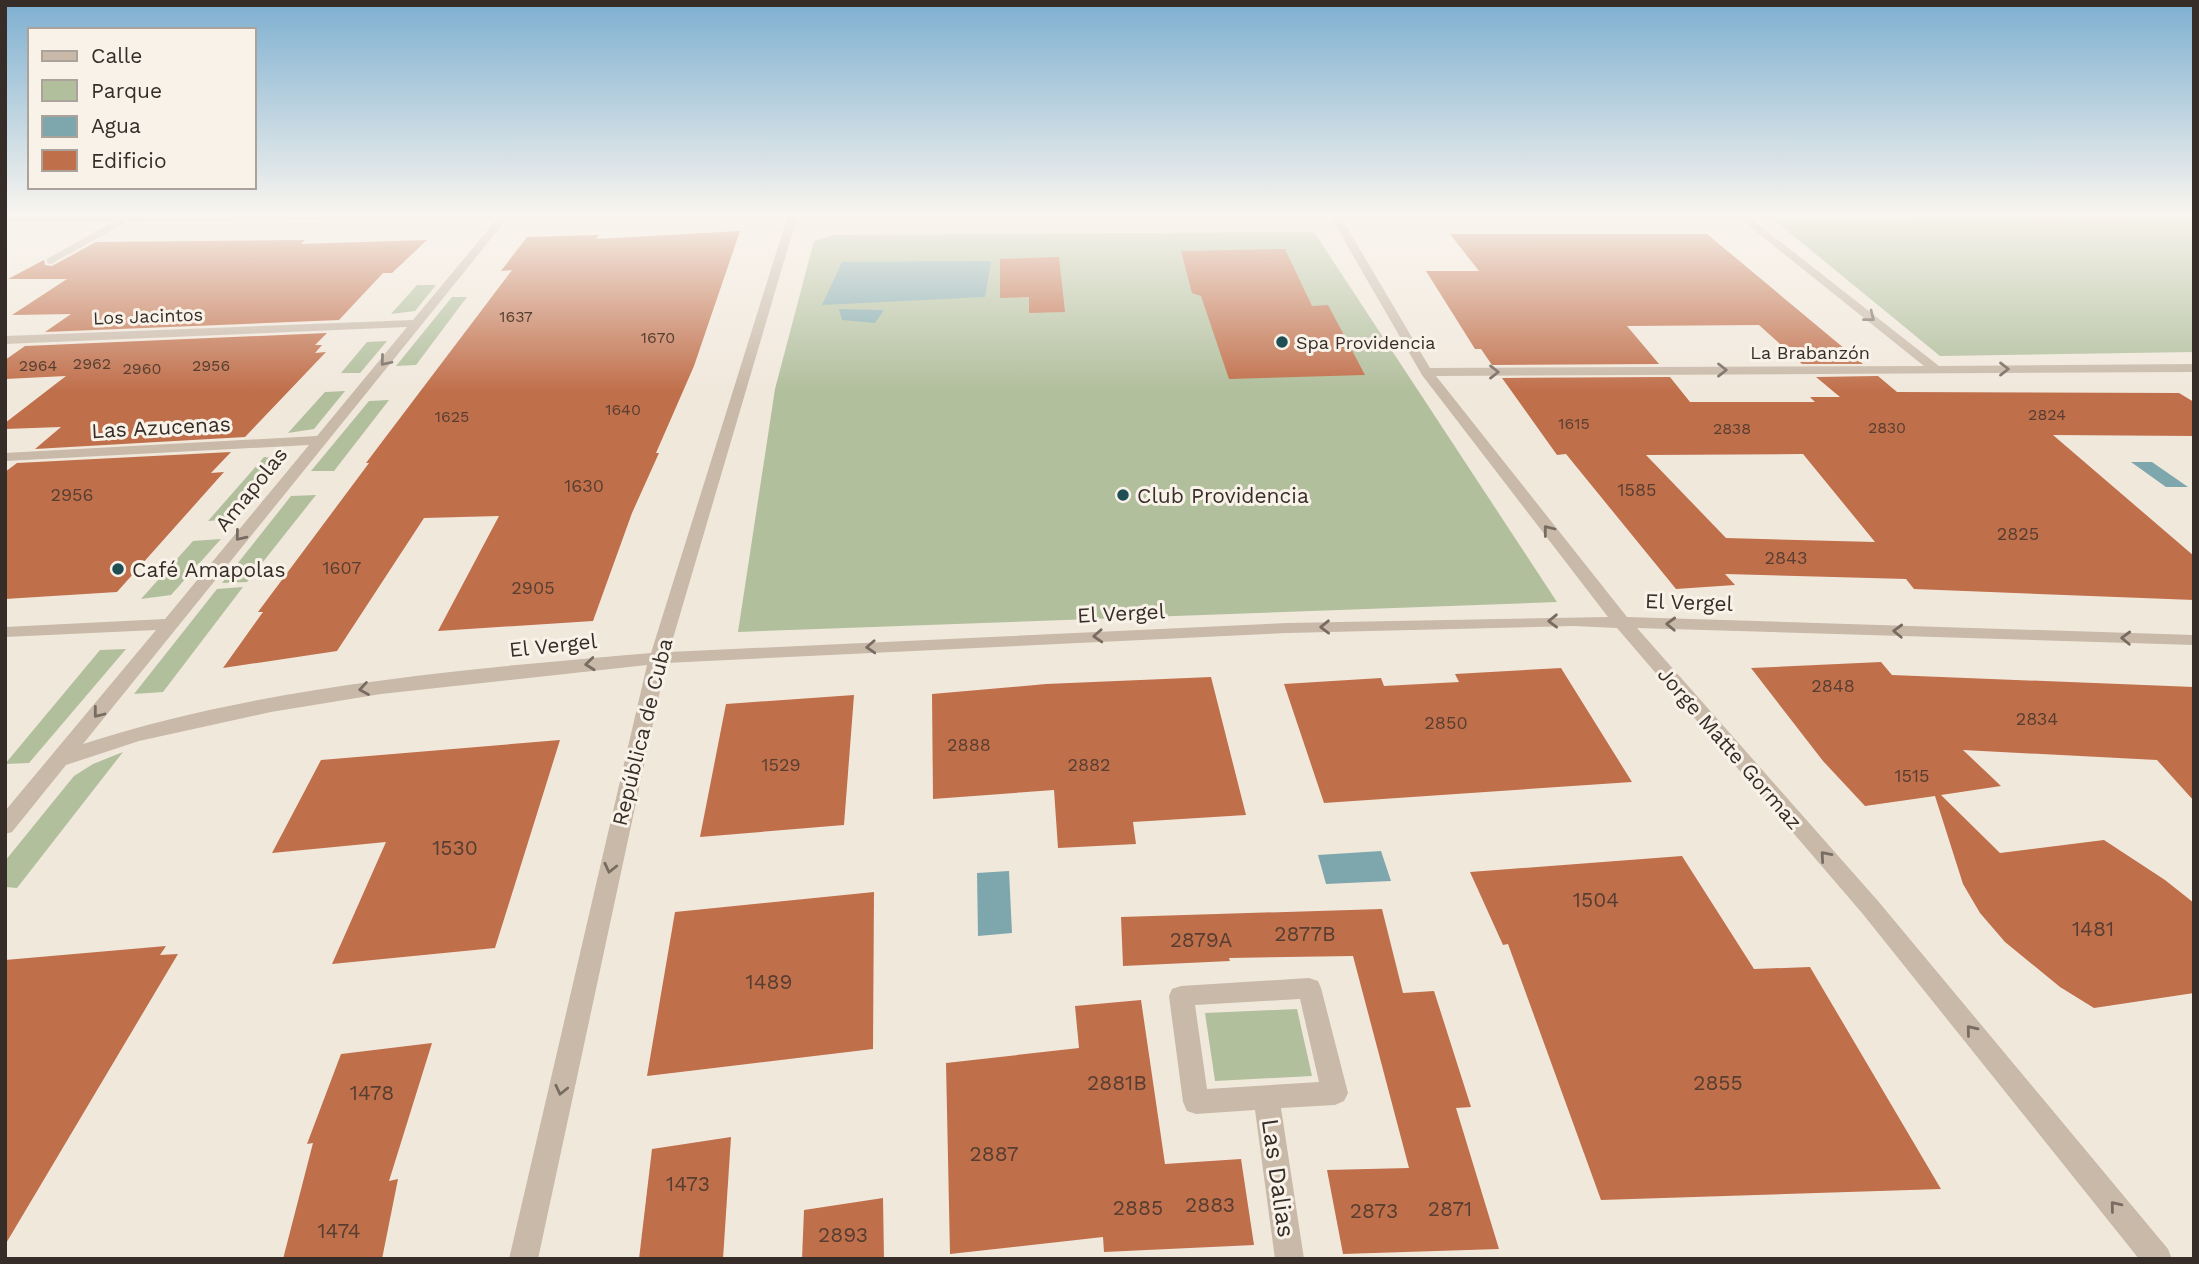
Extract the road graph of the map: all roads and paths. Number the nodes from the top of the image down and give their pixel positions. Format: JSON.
{"nodes":[{"id":1,"x":458,"y":273,"type":"edge"},
{"id":2,"x":775,"y":273,"type":"edge"},
{"id":3,"x":1368,"y":273,"type":"edge"},
{"id":4,"x":1814,"y":273,"type":"edge"},
{"id":5,"x":418,"y":323,"type":"junction"},
{"id":6,"x":5,"y":340,"type":"edge"},
{"id":7,"x":2194,"y":368,"type":"edge"},
{"id":8,"x":1936,"y":369,"type":"junction"},
{"id":9,"x":1426,"y":372,"type":"junction"},
{"id":10,"x":318,"y":440,"type":"junction"},
{"id":11,"x":5,"y":457,"type":"edge"},
{"id":12,"x":1621,"y":622,"type":"junction"},
{"id":13,"x":169,"y":624,"type":"junction"},
{"id":14,"x":5,"y":632,"type":"edge"},
{"id":15,"x":2194,"y":640,"type":"edge"},
{"id":16,"x":659,"y":658,"type":"junction"},
{"id":17,"x":60,"y":761,"type":"junction"},
{"id":18,"x":5,"y":826,"type":"edge"},
{"id":19,"x":1266,"y":1098,"type":"junction"},
{"id":20,"x":523,"y":1259,"type":"edge"},
{"id":21,"x":1290,"y":1259,"type":"edge"},
{"id":22,"x":2158,"y":1259,"type":"edge"}],
"edges":[{"from":1,"to":5,"type":"street","name":"Amapolas"},
{"from":2,"to":16,"type":"street","name":"República de Cuba"},
{"from":3,"to":9,"type":"street","name":"Jorge Matte Gormaz"},
{"from":4,"to":8,"type":"street","one_way":true},
{"from":5,"to":6,"type":"street","name":"Los Jacintos"},
{"from":5,"to":10,"type":"street","name":"Amapolas","one_way":true},
{"from":8,"to":7,"type":"street","name":"La Brabanzón","one_way":true},
{"from":9,"to":8,"type":"street","name":"La Brabanzón","one_way":true},
{"from":12,"to":9,"type":"street","name":"Jorge Matte Gormaz","one_way":true},
{"from":10,"to":11,"type":"street","name":"Las Azucenas"},
{"from":10,"to":13,"type":"street","name":"Amapolas","one_way":true},
{"from":15,"to":12,"type":"street","name":"El Vergel","one_way":true},
{"from":12,"to":16,"type":"street","name":"El Vergel","one_way":true},
{"from":22,"to":12,"type":"street","name":"Jorge Matte Gormaz","one_way":true},
{"from":13,"to":14,"type":"street"},
{"from":13,"to":17,"type":"street","name":"Amapolas","one_way":true},
{"from":16,"to":17,"type":"street","name":"El Vergel","one_way":true},
{"from":16,"to":20,"type":"street","name":"República de Cuba","one_way":true},
{"from":17,"to":18,"type":"street","name":"Amapolas"},
{"from":19,"to":19,"type":"street","name":"Las Dalias"},
{"from":19,"to":21,"type":"street","name":"Las Dalias"}]}
